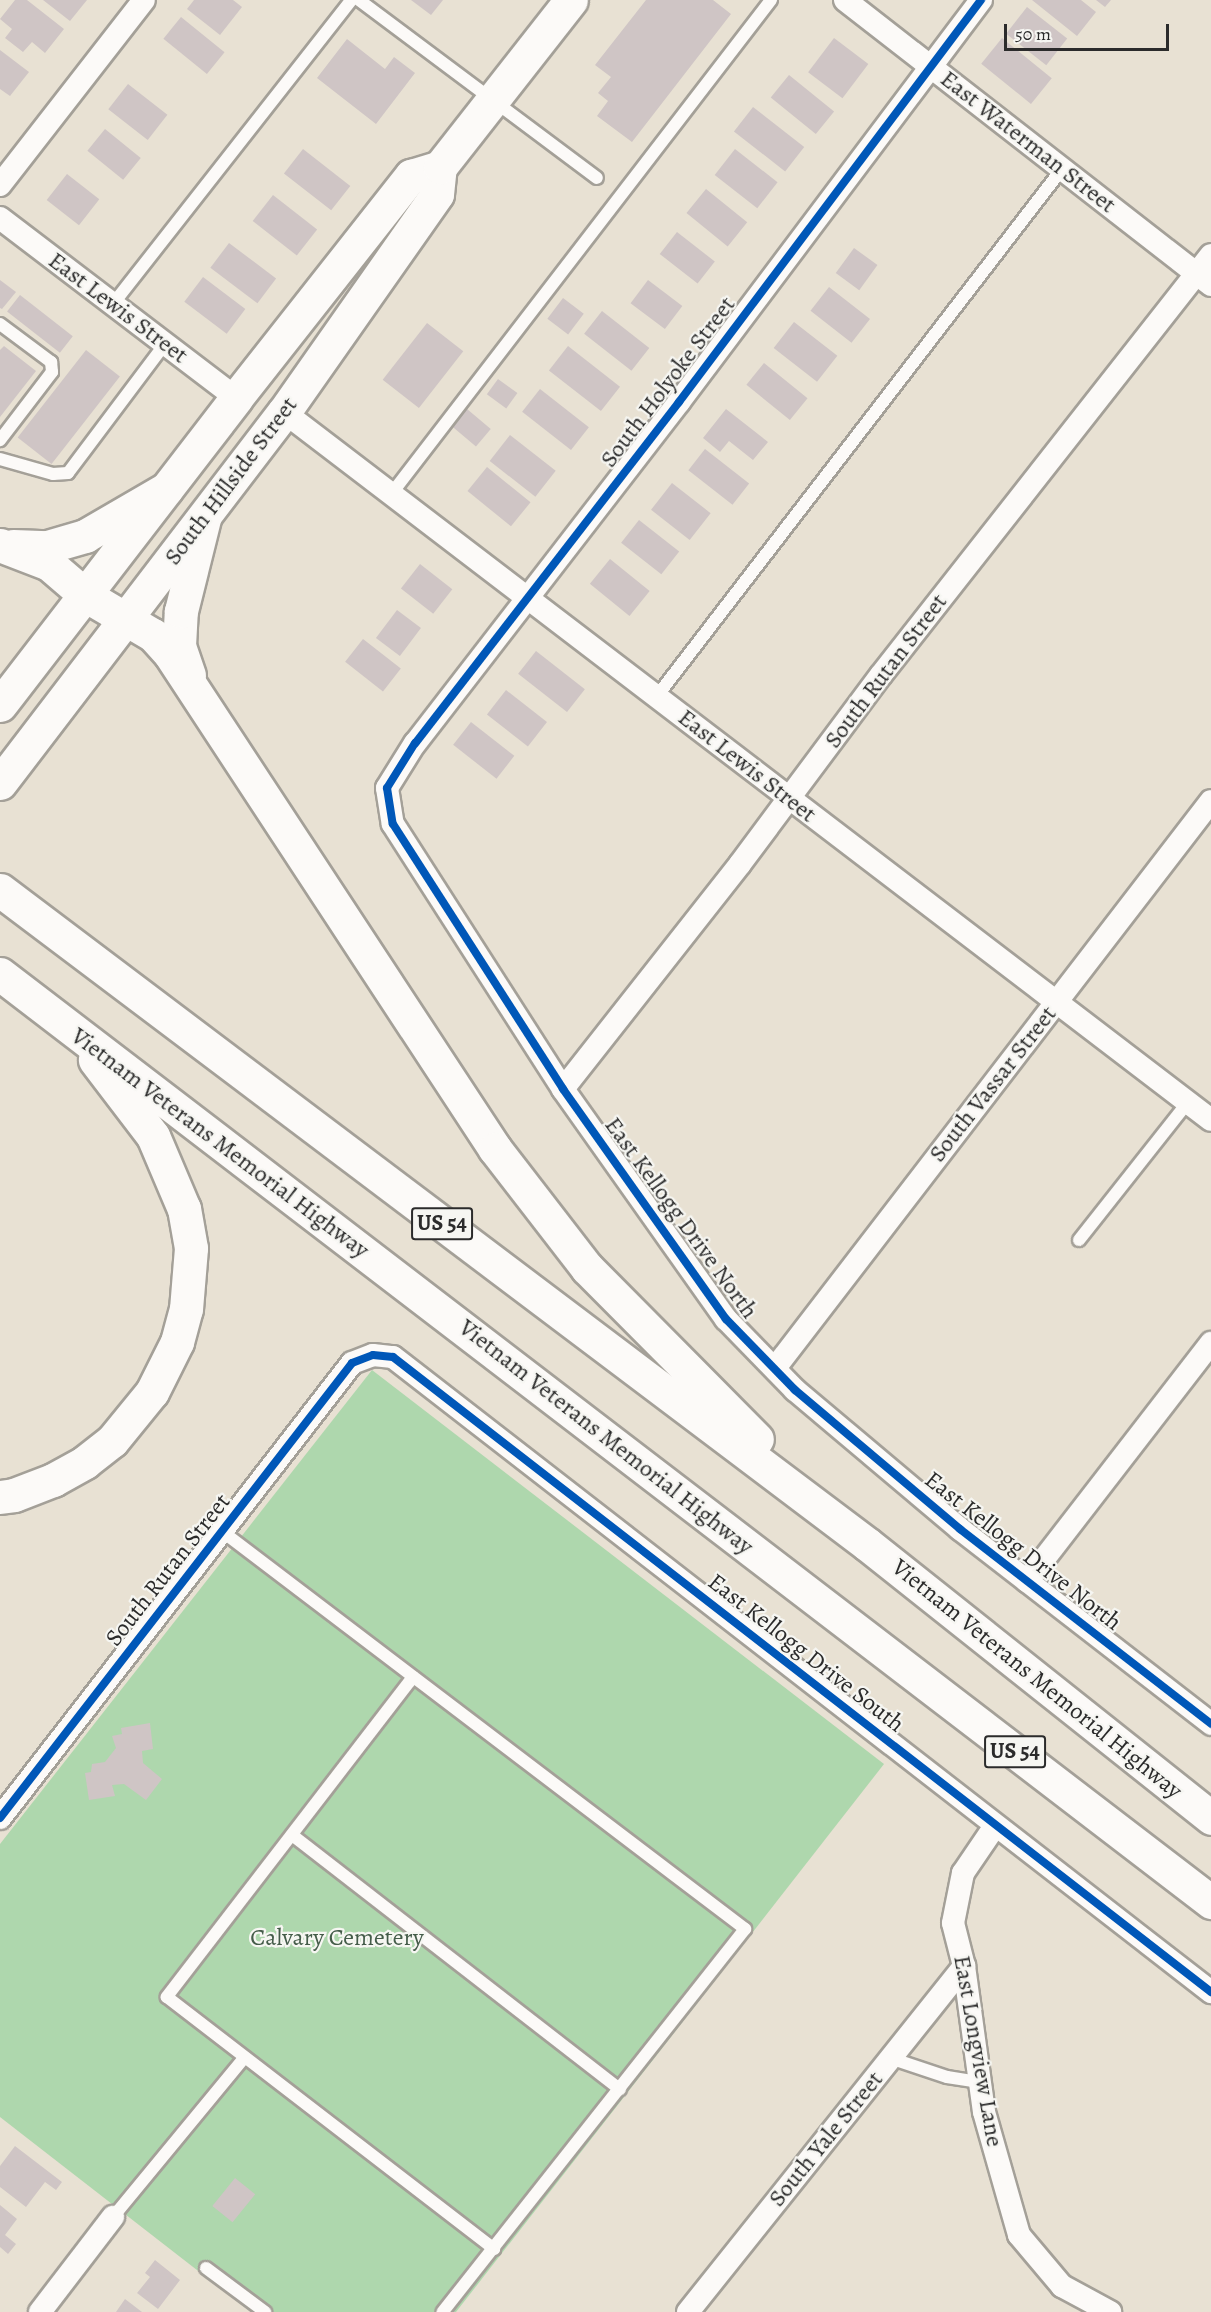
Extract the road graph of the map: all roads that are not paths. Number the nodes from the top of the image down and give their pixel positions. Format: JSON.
{"nodes":[{"id":1,"x":144,"y":0,"type":"edge"},
{"id":2,"x":351,"y":0,"type":"edge"},
{"id":3,"x":359,"y":0,"type":"edge"},
{"id":4,"x":571,"y":0,"type":"edge"},
{"id":5,"x":771,"y":0,"type":"edge"},
{"id":6,"x":845,"y":0,"type":"edge"},
{"id":7,"x":981,"y":0,"type":"edge"},
{"id":8,"x":930,"y":67,"type":"junction"},
{"id":9,"x":494,"y":100,"type":"junction"},
{"id":10,"x":440,"y":167,"type":"junction"},
{"id":11,"x":1062,"y":169,"type":"junction"},
{"id":12,"x":597,"y":178,"type":"dead end"},
{"id":13,"x":0,"y":185,"type":"edge"},
{"id":14,"x":0,"y":218,"type":"edge"},
{"id":15,"x":1211,"y":255,"type":"edge"},
{"id":16,"x":1204,"y":279,"type":"edge"},
{"id":17,"x":113,"y":304,"type":"junction"},
{"id":18,"x":1,"y":326,"type":"edge"},
{"id":19,"x":165,"y":344,"type":"junction"},
{"id":20,"x":236,"y":398,"type":"junction"},
{"id":21,"x":284,"y":412,"type":"junction"},
{"id":22,"x":0,"y":440,"type":"edge"},
{"id":23,"x":0,"y":459,"type":"edge"},
{"id":24,"x":166,"y":489,"type":"junction"},
{"id":25,"x":392,"y":493,"type":"junction"},
{"id":26,"x":204,"y":519,"type":"junction"},
{"id":27,"x":1,"y":545,"type":"edge"},
{"id":28,"x":85,"y":595,"type":"junction"},
{"id":29,"x":528,"y":597,"type":"junction"},
{"id":30,"x":125,"y":620,"type":"junction"},
{"id":31,"x":192,"y":685,"type":"junction"},
{"id":32,"x":657,"y":696,"type":"junction"},
{"id":33,"x":0,"y":705,"type":"edge"},
{"id":34,"x":0,"y":783,"type":"edge"},
{"id":35,"x":387,"y":788,"type":"joint"},
{"id":36,"x":789,"y":798,"type":"junction"},
{"id":37,"x":1211,"y":801,"type":"edge"},
{"id":38,"x":9,"y":897,"type":"edge"},
{"id":39,"x":0,"y":974,"type":"edge"},
{"id":40,"x":1056,"y":1001,"type":"junction"},
{"id":41,"x":69,"y":1029,"type":"junction"},
{"id":42,"x":563,"y":1089,"type":"junction"},
{"id":43,"x":1188,"y":1102,"type":"junction"},
{"id":44,"x":1211,"y":1120,"type":"edge"},
{"id":45,"x":1079,"y":1240,"type":"dead end"},
{"id":46,"x":1211,"y":1344,"type":"edge"},
{"id":47,"x":373,"y":1355,"type":"joint"},
{"id":48,"x":775,"y":1368,"type":"junction"},
{"id":49,"x":0,"y":1497,"type":"edge"},
{"id":50,"x":223,"y":1532,"type":"junction"},
{"id":51,"x":867,"y":1544,"type":"junction"},
{"id":52,"x":1027,"y":1581,"type":"junction"},
{"id":53,"x":413,"y":1677,"type":"junction"},
{"id":54,"x":1211,"y":1724,"type":"edge"},
{"id":55,"x":0,"y":1818,"type":"edge"},
{"id":56,"x":1211,"y":1818,"type":"edge"},
{"id":57,"x":994,"y":1826,"type":"junction"},
{"id":58,"x":292,"y":1835,"type":"junction"},
{"id":59,"x":1211,"y":1902,"type":"edge"},
{"id":60,"x":964,"y":1966,"type":"junction"},
{"id":61,"x":1211,"y":1992,"type":"edge"},
{"id":62,"x":245,"y":2057,"type":"junction"},
{"id":63,"x":890,"y":2058,"type":"junction"},
{"id":64,"x":980,"y":2082,"type":"junction"},
{"id":65,"x":620,"y":2089,"type":"junction"},
{"id":66,"x":113,"y":2217,"type":"joint"},
{"id":67,"x":494,"y":2248,"type":"junction"},
{"id":68,"x":206,"y":2268,"type":"dead end"},
{"id":69,"x":1068,"y":2289,"type":"junction"},
{"id":70,"x":40,"y":2312,"type":"edge"},
{"id":71,"x":265,"y":2312,"type":"edge"},
{"id":72,"x":443,"y":2312,"type":"edge"},
{"id":73,"x":688,"y":2312,"type":"edge"},
{"id":74,"x":1068,"y":2312,"type":"edge"},
{"id":75,"x":1110,"y":2312,"type":"edge"}],
"edges":[{"from":1,"to":13,"type":"street"},
{"from":2,"to":17,"type":"lane"},
{"from":3,"to":9,"type":"lane"},
{"from":4,"to":9,"type":"main road","name":"South Hillside Street"},
{"from":5,"to":25,"type":"lane"},
{"from":6,"to":8,"type":"street","name":"East Waterman Street"},
{"from":7,"to":8,"type":"street","name":"South Holyoke Street"},
{"from":8,"to":11,"type":"street","name":"East Waterman Street"},
{"from":8,"to":29,"type":"street","name":"South Holyoke Street"},
{"from":9,"to":10,"type":"main road","name":"South Hillside Street"},
{"from":9,"to":12,"type":"lane"},
{"from":10,"to":20,"type":"main road","name":"South Hillside Street"},
{"from":10,"to":21,"type":"main road","name":"South Hillside Street"},
{"from":11,"to":16,"type":"street","name":"East Waterman Street"},
{"from":11,"to":32,"type":"lane"},
{"from":14,"to":17,"type":"street","name":"East Lewis Street"},
{"from":15,"to":16,"type":"street","name":"South Rutan Street"},
{"from":16,"to":36,"type":"street","name":"South Rutan Street"},
{"from":17,"to":19,"type":"street","name":"East Lewis Street"},
{"from":18,"to":22,"type":"lane"},
{"from":19,"to":20,"type":"street","name":"East Lewis Street"},
{"from":19,"to":23,"type":"lane"},
{"from":20,"to":24,"type":"main road","name":"South Hillside Street"},
{"from":21,"to":25,"type":"street","name":"East Lewis Street"},
{"from":21,"to":26,"type":"main road","name":"South Hillside Street"},
{"from":24,"to":27,"type":"main road"},
{"from":24,"to":28,"type":"main road","name":"South Hillside Street"},
{"from":25,"to":29,"type":"street","name":"East Lewis Street"},
{"from":26,"to":30,"type":"main road","name":"South Hillside Street"},
{"from":26,"to":31,"type":"main road"},
{"from":27,"to":28,"type":"main road"},
{"from":28,"to":30,"type":"main road"},
{"from":28,"to":33,"type":"main road","name":"South Hillside Street"},
{"from":29,"to":32,"type":"street","name":"East Lewis Street"},
{"from":29,"to":35,"type":"street","name":"South Holyoke Street"},
{"from":30,"to":31,"type":"main road"},
{"from":30,"to":34,"type":"main road","name":"South Hillside Street"},
{"from":31,"to":51,"type":"main road"},
{"from":32,"to":36,"type":"street","name":"East Lewis Street"},
{"from":35,"to":42,"type":"street","name":"East Kellogg Drive North"},
{"from":36,"to":40,"type":"street","name":"East Lewis Street"},
{"from":36,"to":42,"type":"street","name":"South Rutan Street"},
{"from":37,"to":40,"type":"street","name":"South Vassar Street"},
{"from":38,"to":51,"type":"main road","name":"Vietnam Veterans Memorial Highway","number":"US 54"},
{"from":39,"to":41,"type":"main road","name":"Vietnam Veterans Memorial Highway","number":"US 54"},
{"from":40,"to":43,"type":"street","name":"East Lewis Street"},
{"from":40,"to":48,"type":"street","name":"South Vassar Street"},
{"from":41,"to":49,"type":"main road"},
{"from":41,"to":59,"type":"main road","name":"Vietnam Veterans Memorial Highway","number":"US 54"},
{"from":42,"to":48,"type":"street","name":"East Kellogg Drive North"},
{"from":43,"to":44,"type":"street","name":"East Lewis Street"},
{"from":43,"to":45,"type":"lane"},
{"from":46,"to":52,"type":"street"},
{"from":47,"to":50,"type":"street","name":"South Rutan Street"},
{"from":47,"to":57,"type":"street","name":"East Kellogg Drive South"},
{"from":48,"to":52,"type":"street","name":"East Kellogg Drive North"},
{"from":50,"to":53,"type":"lane"},
{"from":50,"to":55,"type":"street","name":"South Rutan Street"},
{"from":51,"to":56,"type":"main road","name":"Vietnam Veterans Memorial Highway","number":"US 54"},
{"from":52,"to":54,"type":"street","name":"East Kellogg Drive North"},
{"from":53,"to":58,"type":"lane"},
{"from":53,"to":65,"type":"lane"},
{"from":57,"to":60,"type":"street","name":"East Longview Lane"},
{"from":57,"to":61,"type":"street","name":"East Kellogg Drive South"},
{"from":58,"to":62,"type":"lane"},
{"from":58,"to":65,"type":"lane"},
{"from":60,"to":63,"type":"street","name":"South Yale Street"},
{"from":60,"to":64,"type":"street","name":"East Longview Lane"},
{"from":62,"to":66,"type":"lane"},
{"from":62,"to":67,"type":"lane"},
{"from":63,"to":64,"type":"lane"},
{"from":63,"to":73,"type":"street","name":"South Yale Street"},
{"from":64,"to":69,"type":"street","name":"East Longview Lane"},
{"from":65,"to":67,"type":"lane"},
{"from":66,"to":70,"type":"street"},
{"from":67,"to":72,"type":"lane"},
{"from":68,"to":71,"type":"lane"},
{"from":69,"to":74,"type":"street"},
{"from":69,"to":75,"type":"street","name":"East Longview Lane"}]}
